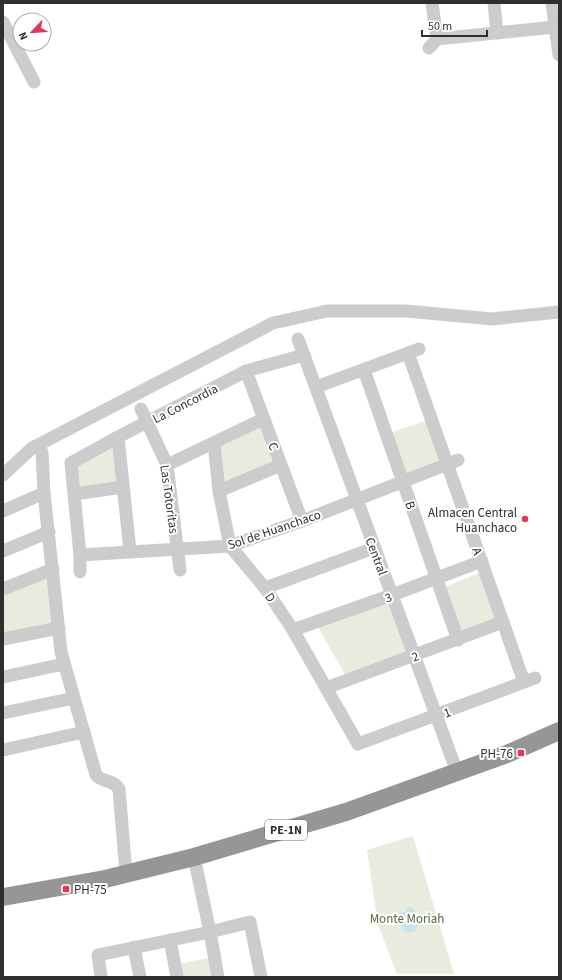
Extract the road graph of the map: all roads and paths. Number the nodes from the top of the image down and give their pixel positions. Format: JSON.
{"nodes":[{"id":1,"x":432,"y":3,"type":"edge"},
{"id":2,"x":494,"y":3,"type":"edge"},
{"id":3,"x":552,"y":3,"type":"edge"},
{"id":4,"x":3,"y":22,"type":"edge"},
{"id":5,"x":555,"y":27,"type":"junction"},
{"id":6,"x":497,"y":33,"type":"junction"},
{"id":7,"x":559,"y":54,"type":"edge"},
{"id":8,"x":34,"y":82,"type":"dead end"},
{"id":9,"x":559,"y":312,"type":"edge"},
{"id":10,"x":298,"y":339,"type":"dead end"},
{"id":11,"x":304,"y":355,"type":"junction"},
{"id":12,"x":364,"y":370,"type":"junction"},
{"id":13,"x":246,"y":372,"type":"junction"},
{"id":14,"x":316,"y":387,"type":"junction"},
{"id":15,"x":141,"y":409,"type":"dead end"},
{"id":16,"x":263,"y":419,"type":"junction"},
{"id":17,"x":147,"y":422,"type":"junction"},
{"id":18,"x":118,"y":437,"type":"junction"},
{"id":19,"x":214,"y":442,"type":"junction"},
{"id":20,"x":42,"y":452,"type":"dead end"},
{"id":21,"x":453,"y":462,"type":"junction"},
{"id":22,"x":167,"y":465,"type":"junction"},
{"id":23,"x":281,"y":465,"type":"junction"},
{"id":24,"x":3,"y":475,"type":"edge"},
{"id":25,"x":403,"y":481,"type":"junction"},
{"id":26,"x":123,"y":487,"type":"junction"},
{"id":27,"x":219,"y":491,"type":"junction"},
{"id":28,"x":44,"y":494,"type":"junction"},
{"id":29,"x":74,"y":494,"type":"junction"},
{"id":30,"x":356,"y":499,"type":"junction"},
{"id":31,"x":3,"y":511,"type":"edge"},
{"id":32,"x":302,"y":521,"type":"junction"},
{"id":33,"x":49,"y":532,"type":"junction"},
{"id":34,"x":230,"y":546,"type":"junction"},
{"id":35,"x":374,"y":548,"type":"junction"},
{"id":36,"x":177,"y":549,"type":"junction"},
{"id":37,"x":3,"y":551,"type":"edge"},
{"id":38,"x":130,"y":551,"type":"junction"},
{"id":39,"x":80,"y":555,"type":"junction"},
{"id":40,"x":482,"y":561,"type":"junction"},
{"id":41,"x":53,"y":569,"type":"junction"},
{"id":42,"x":180,"y":570,"type":"dead end"},
{"id":43,"x":80,"y":572,"type":"dead end"},
{"id":44,"x":437,"y":578,"type":"junction"},
{"id":45,"x":265,"y":588,"type":"junction"},
{"id":46,"x":3,"y":589,"type":"edge"},
{"id":47,"x":392,"y":595,"type":"junction"},
{"id":48,"x":503,"y":622,"type":"junction"},
{"id":49,"x":59,"y":628,"type":"junction"},
{"id":50,"x":293,"y":630,"type":"junction"},
{"id":51,"x":3,"y":639,"type":"edge"},
{"id":52,"x":458,"y":640,"type":"junction"},
{"id":53,"x":414,"y":656,"type":"junction"},
{"id":54,"x":64,"y":664,"type":"junction"},
{"id":55,"x":3,"y":677,"type":"edge"},
{"id":56,"x":530,"y":680,"type":"joint"},
{"id":57,"x":326,"y":688,"type":"junction"},
{"id":58,"x":74,"y":698,"type":"junction"},
{"id":59,"x":3,"y":713,"type":"edge"},
{"id":60,"x":436,"y":716,"type":"junction"},
{"id":61,"x":559,"y":731,"type":"edge"},
{"id":62,"x":84,"y":732,"type":"junction"},
{"id":63,"x":358,"y":744,"type":"joint"},
{"id":64,"x":3,"y":750,"type":"edge"},
{"id":65,"x":457,"y":772,"type":"junction"},
{"id":66,"x":194,"y":857,"type":"junction"},
{"id":67,"x":126,"y":873,"type":"junction"},
{"id":68,"x":3,"y":897,"type":"edge"},
{"id":69,"x":210,"y":932,"type":"junction"},
{"id":70,"x":170,"y":940,"type":"junction"},
{"id":71,"x":134,"y":948,"type":"junction"},
{"id":72,"x":101,"y":977,"type":"edge"},
{"id":73,"x":140,"y":977,"type":"edge"},
{"id":74,"x":177,"y":977,"type":"edge"},
{"id":75,"x":218,"y":977,"type":"edge"},
{"id":76,"x":260,"y":977,"type":"edge"}],
"edges":[{"from":1,"to":6,"type":"street"},
{"from":2,"to":6,"type":"street"},
{"from":3,"to":5,"type":"street"},
{"from":4,"to":8,"type":"street"},
{"from":5,"to":6,"type":"street"},
{"from":5,"to":7,"type":"street"},
{"from":9,"to":24,"type":"street"},
{"from":10,"to":11,"type":"street","name":"Central"},
{"from":11,"to":13,"type":"street","name":"La Concordia"},
{"from":11,"to":14,"type":"street","name":"Central"},
{"from":12,"to":14,"type":"street"},
{"from":12,"to":21,"type":"street","name":"A"},
{"from":12,"to":25,"type":"street","name":"B"},
{"from":13,"to":16,"type":"street","name":"C"},
{"from":13,"to":17,"type":"street","name":"La Concordia"},
{"from":14,"to":30,"type":"street","name":"Central"},
{"from":15,"to":17,"type":"street","name":"Las Totoritas"},
{"from":16,"to":19,"type":"street"},
{"from":16,"to":23,"type":"street","name":"C"},
{"from":17,"to":18,"type":"street","name":"La Concordia"},
{"from":17,"to":22,"type":"street","name":"Las Totoritas"},
{"from":18,"to":26,"type":"street"},
{"from":18,"to":29,"type":"street","name":"La Concordia"},
{"from":19,"to":22,"type":"street"},
{"from":19,"to":27,"type":"street","name":"D"},
{"from":20,"to":28,"type":"street"},
{"from":21,"to":25,"type":"street","name":"Sol de Huanchaco"},
{"from":21,"to":40,"type":"street","name":"A"},
{"from":22,"to":36,"type":"street","name":"Las Totoritas"},
{"from":23,"to":27,"type":"street"},
{"from":23,"to":32,"type":"street","name":"C"},
{"from":25,"to":30,"type":"street","name":"Sol de Huanchaco"},
{"from":25,"to":44,"type":"street","name":"B"},
{"from":26,"to":29,"type":"street"},
{"from":26,"to":38,"type":"street"},
{"from":27,"to":34,"type":"street","name":"D"},
{"from":28,"to":31,"type":"street"},
{"from":28,"to":33,"type":"street"},
{"from":29,"to":39,"type":"street"},
{"from":30,"to":32,"type":"street","name":"Sol de Huanchaco"},
{"from":30,"to":35,"type":"street","name":"Central"},
{"from":32,"to":34,"type":"street","name":"Sol de Huanchaco"},
{"from":33,"to":37,"type":"street"},
{"from":33,"to":41,"type":"street"},
{"from":34,"to":36,"type":"street","name":"Sol de Huanchaco"},
{"from":34,"to":45,"type":"street","name":"D"},
{"from":35,"to":45,"type":"street"},
{"from":35,"to":47,"type":"street","name":"Central"},
{"from":36,"to":38,"type":"street","name":"Sol de Huanchaco"},
{"from":36,"to":42,"type":"street","name":"Las Totoritas"},
{"from":38,"to":39,"type":"street","name":"Sol de Huanchaco"},
{"from":39,"to":43,"type":"street"},
{"from":40,"to":44,"type":"street","name":"3"},
{"from":40,"to":48,"type":"street","name":"A"},
{"from":41,"to":46,"type":"street"},
{"from":41,"to":49,"type":"street"},
{"from":44,"to":47,"type":"street","name":"3"},
{"from":44,"to":52,"type":"street","name":"B"},
{"from":45,"to":50,"type":"street","name":"D"},
{"from":47,"to":50,"type":"street","name":"3"},
{"from":47,"to":53,"type":"street","name":"Central"},
{"from":48,"to":52,"type":"street","name":"2"},
{"from":48,"to":56,"type":"street","name":"A"},
{"from":49,"to":51,"type":"street"},
{"from":49,"to":54,"type":"street"},
{"from":50,"to":57,"type":"street","name":"D"},
{"from":52,"to":53,"type":"street","name":"2"},
{"from":53,"to":57,"type":"street","name":"2"},
{"from":53,"to":60,"type":"street","name":"Central"},
{"from":54,"to":55,"type":"street"},
{"from":54,"to":58,"type":"street"},
{"from":56,"to":60,"type":"street","name":"1"},
{"from":57,"to":63,"type":"street","name":"D"},
{"from":58,"to":59,"type":"street"},
{"from":58,"to":62,"type":"street"},
{"from":60,"to":63,"type":"street","name":"1"},
{"from":60,"to":65,"type":"street","name":"Central"},
{"from":61,"to":65,"type":"highway","number":"PE-1N"},
{"from":62,"to":64,"type":"street"},
{"from":62,"to":67,"type":"street"},
{"from":65,"to":66,"type":"highway","number":"PE-1N"},
{"from":66,"to":67,"type":"highway","number":"PE-1N"},
{"from":66,"to":69,"type":"street"},
{"from":67,"to":68,"type":"highway","number":"PE-1N"},
{"from":69,"to":70,"type":"street"},
{"from":69,"to":75,"type":"street"},
{"from":69,"to":76,"type":"street"},
{"from":70,"to":71,"type":"street"},
{"from":70,"to":74,"type":"street"},
{"from":71,"to":72,"type":"street"},
{"from":71,"to":73,"type":"street"}]}
